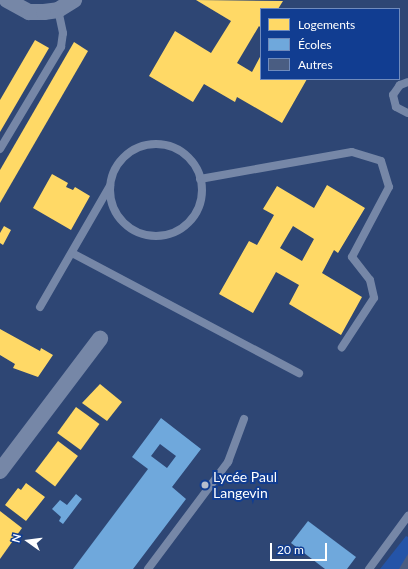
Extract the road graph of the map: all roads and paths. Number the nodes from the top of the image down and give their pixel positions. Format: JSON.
{"nodes":[{"id":1,"x":7,"y":0,"type":"edge"},
{"id":2,"x":74,"y":0,"type":"edge"},
{"id":3,"x":58,"y":10,"type":"junction"},
{"id":4,"x":408,"y":82,"type":"edge"},
{"id":5,"x":408,"y":113,"type":"edge"},
{"id":6,"x":0,"y":149,"type":"edge"},
{"id":7,"x":200,"y":179,"type":"junction"},
{"id":8,"x":110,"y":185,"type":"junction"},
{"id":9,"x":72,"y":253,"type":"junction"},
{"id":10,"x":40,"y":307,"type":"dead end"},
{"id":11,"x":100,"y":339,"type":"dead end"},
{"id":12,"x":342,"y":347,"type":"dead end"},
{"id":13,"x":299,"y":372,"type":"dead end"},
{"id":14,"x":244,"y":419,"type":"dead end"},
{"id":15,"x":0,"y":471,"type":"edge"},
{"id":16,"x":408,"y":516,"type":"edge"},
{"id":17,"x":148,"y":569,"type":"edge"},
{"id":18,"x":369,"y":569,"type":"edge"}],
"edges":[{"from":1,"to":3,"type":"street"},
{"from":2,"to":3,"type":"street"},
{"from":3,"to":6,"type":"lane"},
{"from":4,"to":5,"type":"lane"},
{"from":7,"to":8,"type":"lane"},
{"from":7,"to":8,"type":"lane"},
{"from":7,"to":12,"type":"lane"},
{"from":8,"to":9,"type":"lane"},
{"from":9,"to":10,"type":"lane"},
{"from":9,"to":13,"type":"lane"},
{"from":11,"to":15,"type":"street"},
{"from":14,"to":17,"type":"lane"},
{"from":16,"to":18,"type":"lane"}]}
